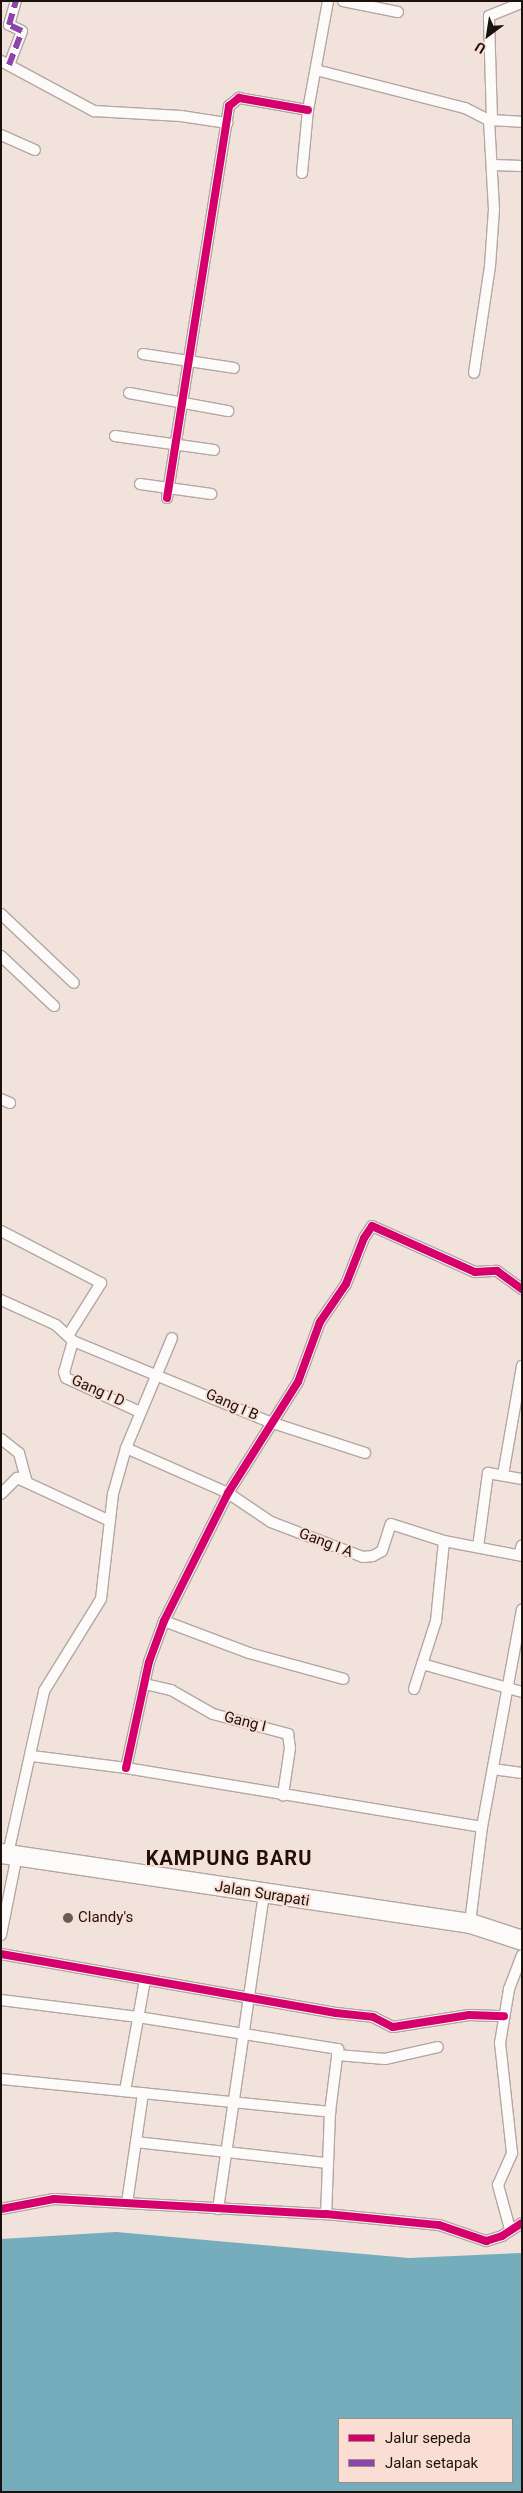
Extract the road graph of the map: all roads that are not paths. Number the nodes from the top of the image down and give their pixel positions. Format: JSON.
{"nodes":[{"id":1,"x":16,"y":1,"type":"edge"},
{"id":2,"x":328,"y":1,"type":"edge"},
{"id":3,"x":343,"y":1,"type":"edge"},
{"id":4,"x":522,"y":3,"type":"edge"},
{"id":5,"x":398,"y":12,"type":"dead end"},
{"id":6,"x":5,"y":63,"type":"edge"},
{"id":7,"x":316,"y":70,"type":"junction"},
{"id":8,"x":308,"y":110,"type":"junction"},
{"id":9,"x":490,"y":120,"type":"junction"},
{"id":10,"x":522,"y":122,"type":"edge"},
{"id":11,"x":227,"y":123,"type":"junction"},
{"id":12,"x":1,"y":135,"type":"edge"},
{"id":13,"x":35,"y":150,"type":"dead end"},
{"id":14,"x":493,"y":165,"type":"junction"},
{"id":15,"x":522,"y":166,"type":"edge"},
{"id":16,"x":302,"y":174,"type":"dead end"},
{"id":17,"x":143,"y":354,"type":"dead end"},
{"id":18,"x":189,"y":361,"type":"junction"},
{"id":19,"x":234,"y":368,"type":"dead end"},
{"id":20,"x":474,"y":373,"type":"dead end"},
{"id":21,"x":129,"y":394,"type":"dead end"},
{"id":22,"x":182,"y":402,"type":"junction"},
{"id":23,"x":228,"y":412,"type":"dead end"},
{"id":24,"x":116,"y":436,"type":"dead end"},
{"id":25,"x":175,"y":445,"type":"junction"},
{"id":26,"x":214,"y":450,"type":"dead end"},
{"id":27,"x":140,"y":484,"type":"dead end"},
{"id":28,"x":167,"y":493,"type":"junction"},
{"id":29,"x":211,"y":494,"type":"dead end"},
{"id":30,"x":1,"y":914,"type":"edge"},
{"id":31,"x":1,"y":956,"type":"edge"},
{"id":32,"x":74,"y":983,"type":"dead end"},
{"id":33,"x":54,"y":1006,"type":"dead end"},
{"id":34,"x":1,"y":1231,"type":"edge"},
{"id":35,"x":522,"y":1289,"type":"edge"},
{"id":36,"x":1,"y":1300,"type":"edge"},
{"id":37,"x":71,"y":1337,"type":"junction"},
{"id":38,"x":172,"y":1338,"type":"dead end"},
{"id":39,"x":522,"y":1366,"type":"edge"},
{"id":40,"x":156,"y":1373,"type":"junction"},
{"id":41,"x":140,"y":1412,"type":"junction"},
{"id":42,"x":270,"y":1422,"type":"junction"},
{"id":43,"x":1,"y":1439,"type":"edge"},
{"id":44,"x":126,"y":1448,"type":"junction"},
{"id":45,"x":365,"y":1453,"type":"dead end"},
{"id":46,"x":503,"y":1475,"type":"junction"},
{"id":47,"x":522,"y":1478,"type":"edge"},
{"id":48,"x":27,"y":1482,"type":"junction"},
{"id":49,"x":228,"y":1493,"type":"junction"},
{"id":50,"x":1,"y":1494,"type":"edge"},
{"id":51,"x":110,"y":1521,"type":"junction"},
{"id":52,"x":444,"y":1541,"type":"junction"},
{"id":53,"x":478,"y":1547,"type":"junction"},
{"id":54,"x":521,"y":1552,"type":"edge"},
{"id":55,"x":522,"y":1610,"type":"edge"},
{"id":56,"x":164,"y":1621,"type":"junction"},
{"id":57,"x":519,"y":1644,"type":"edge"},
{"id":58,"x":422,"y":1664,"type":"junction"},
{"id":59,"x":344,"y":1679,"type":"dead end"},
{"id":60,"x":145,"y":1684,"type":"junction"},
{"id":61,"x":505,"y":1688,"type":"junction"},
{"id":62,"x":414,"y":1689,"type":"dead end"},
{"id":63,"x":522,"y":1692,"type":"edge"},
{"id":64,"x":32,"y":1756,"type":"junction"},
{"id":65,"x":126,"y":1768,"type":"junction"},
{"id":66,"x":493,"y":1769,"type":"junction"},
{"id":67,"x":522,"y":1773,"type":"edge"},
{"id":68,"x":283,"y":1795,"type":"junction"},
{"id":69,"x":482,"y":1827,"type":"junction"},
{"id":70,"x":9,"y":1854,"type":"edge"},
{"id":71,"x":264,"y":1894,"type":"junction"},
{"id":72,"x":470,"y":1923,"type":"junction"},
{"id":73,"x":1,"y":1935,"type":"edge"},
{"id":74,"x":522,"y":1940,"type":"edge"},
{"id":75,"x":1,"y":1954,"type":"edge"},
{"id":76,"x":522,"y":1955,"type":"edge"},
{"id":77,"x":145,"y":1980,"type":"junction"},
{"id":78,"x":249,"y":1997,"type":"junction"},
{"id":79,"x":1,"y":2000,"type":"edge"},
{"id":80,"x":504,"y":2016,"type":"junction"},
{"id":81,"x":138,"y":2017,"type":"junction"},
{"id":82,"x":244,"y":2034,"type":"junction"},
{"id":83,"x":438,"y":2047,"type":"dead end"},
{"id":84,"x":337,"y":2055,"type":"junction"},
{"id":85,"x":1,"y":2079,"type":"edge"},
{"id":86,"x":125,"y":2091,"type":"junction"},
{"id":87,"x":143,"y":2093,"type":"junction"},
{"id":88,"x":233,"y":2101,"type":"junction"},
{"id":89,"x":330,"y":2112,"type":"junction"},
{"id":90,"x":136,"y":2142,"type":"junction"},
{"id":91,"x":226,"y":2152,"type":"junction"},
{"id":92,"x":327,"y":2163,"type":"junction"},
{"id":93,"x":127,"y":2204,"type":"junction"},
{"id":94,"x":218,"y":2208,"type":"junction"},
{"id":95,"x":1,"y":2209,"type":"edge"},
{"id":96,"x":326,"y":2214,"type":"junction"},
{"id":97,"x":522,"y":2223,"type":"edge"},
{"id":98,"x":510,"y":2229,"type":"junction"}],
"edges":[{"from":1,"to":6,"type":"street"},
{"from":2,"to":7,"type":"street"},
{"from":3,"to":5,"type":"street"},
{"from":4,"to":9,"type":"street"},
{"from":6,"to":11,"type":"street"},
{"from":7,"to":8,"type":"street"},
{"from":7,"to":9,"type":"street"},
{"from":8,"to":11,"type":"street"},
{"from":8,"to":16,"type":"street"},
{"from":9,"to":10,"type":"street"},
{"from":9,"to":14,"type":"street"},
{"from":11,"to":18,"type":"street"},
{"from":12,"to":13,"type":"street"},
{"from":14,"to":15,"type":"street"},
{"from":14,"to":20,"type":"street"},
{"from":17,"to":18,"type":"street"},
{"from":18,"to":19,"type":"street"},
{"from":18,"to":22,"type":"street"},
{"from":21,"to":22,"type":"street"},
{"from":22,"to":23,"type":"street"},
{"from":22,"to":25,"type":"street"},
{"from":24,"to":25,"type":"street"},
{"from":25,"to":26,"type":"street"},
{"from":25,"to":28,"type":"street"},
{"from":27,"to":28,"type":"street"},
{"from":28,"to":29,"type":"street"},
{"from":30,"to":32,"type":"street"},
{"from":31,"to":33,"type":"street"},
{"from":34,"to":37,"type":"street"},
{"from":35,"to":42,"type":"street"},
{"from":36,"to":37,"type":"street","name":"Gang I B"},
{"from":37,"to":40,"type":"street","name":"Gang I B"},
{"from":37,"to":41,"type":"street","name":"Gang I D"},
{"from":38,"to":40,"type":"street"},
{"from":39,"to":46,"type":"street"},
{"from":40,"to":41,"type":"street"},
{"from":40,"to":42,"type":"street","name":"Gang I B"},
{"from":41,"to":44,"type":"street"},
{"from":42,"to":45,"type":"street","name":"Gang I B"},
{"from":42,"to":49,"type":"street"},
{"from":43,"to":48,"type":"street"},
{"from":44,"to":49,"type":"street","name":"Gang I A"},
{"from":44,"to":51,"type":"street"},
{"from":46,"to":47,"type":"street"},
{"from":46,"to":53,"type":"street"},
{"from":48,"to":50,"type":"street"},
{"from":48,"to":51,"type":"street"},
{"from":49,"to":52,"type":"street","name":"Gang I A"},
{"from":49,"to":56,"type":"street"},
{"from":51,"to":64,"type":"street"},
{"from":52,"to":53,"type":"street","name":"Gang I A"},
{"from":52,"to":58,"type":"street"},
{"from":53,"to":54,"type":"street","name":"Gang I A"},
{"from":55,"to":57,"type":"street"},
{"from":56,"to":59,"type":"street"},
{"from":56,"to":60,"type":"street"},
{"from":57,"to":61,"type":"street"},
{"from":58,"to":61,"type":"street"},
{"from":58,"to":62,"type":"street"},
{"from":60,"to":65,"type":"street"},
{"from":60,"to":68,"type":"street","name":"Gang I"},
{"from":61,"to":63,"type":"street"},
{"from":61,"to":66,"type":"street"},
{"from":64,"to":65,"type":"street"},
{"from":64,"to":70,"type":"street"},
{"from":65,"to":68,"type":"street"},
{"from":66,"to":67,"type":"street"},
{"from":66,"to":69,"type":"street"},
{"from":68,"to":69,"type":"street"},
{"from":69,"to":72,"type":"street"},
{"from":70,"to":71,"type":"highway","name":"Jalan Surapati"},
{"from":70,"to":73,"type":"street"},
{"from":71,"to":72,"type":"highway","name":"Jalan Surapati"},
{"from":71,"to":78,"type":"street"},
{"from":72,"to":74,"type":"highway","name":"Jalan Surapati"},
{"from":75,"to":77,"type":"street"},
{"from":76,"to":80,"type":"street"},
{"from":77,"to":78,"type":"street"},
{"from":77,"to":81,"type":"street"},
{"from":78,"to":80,"type":"street"},
{"from":78,"to":82,"type":"street"},
{"from":79,"to":81,"type":"street"},
{"from":80,"to":98,"type":"street"},
{"from":81,"to":82,"type":"street"},
{"from":81,"to":86,"type":"street"},
{"from":82,"to":84,"type":"street"},
{"from":82,"to":88,"type":"street"},
{"from":83,"to":84,"type":"street"},
{"from":84,"to":89,"type":"street"},
{"from":85,"to":86,"type":"street"},
{"from":86,"to":87,"type":"street"},
{"from":87,"to":88,"type":"street"},
{"from":87,"to":90,"type":"street"},
{"from":88,"to":89,"type":"street"},
{"from":88,"to":91,"type":"street"},
{"from":89,"to":92,"type":"street"},
{"from":90,"to":91,"type":"street"},
{"from":90,"to":93,"type":"street"},
{"from":91,"to":92,"type":"street"},
{"from":91,"to":94,"type":"street"},
{"from":92,"to":96,"type":"street"},
{"from":93,"to":94,"type":"street"},
{"from":93,"to":95,"type":"street"},
{"from":94,"to":96,"type":"street"},
{"from":96,"to":98,"type":"street"},
{"from":97,"to":98,"type":"street"}]}
